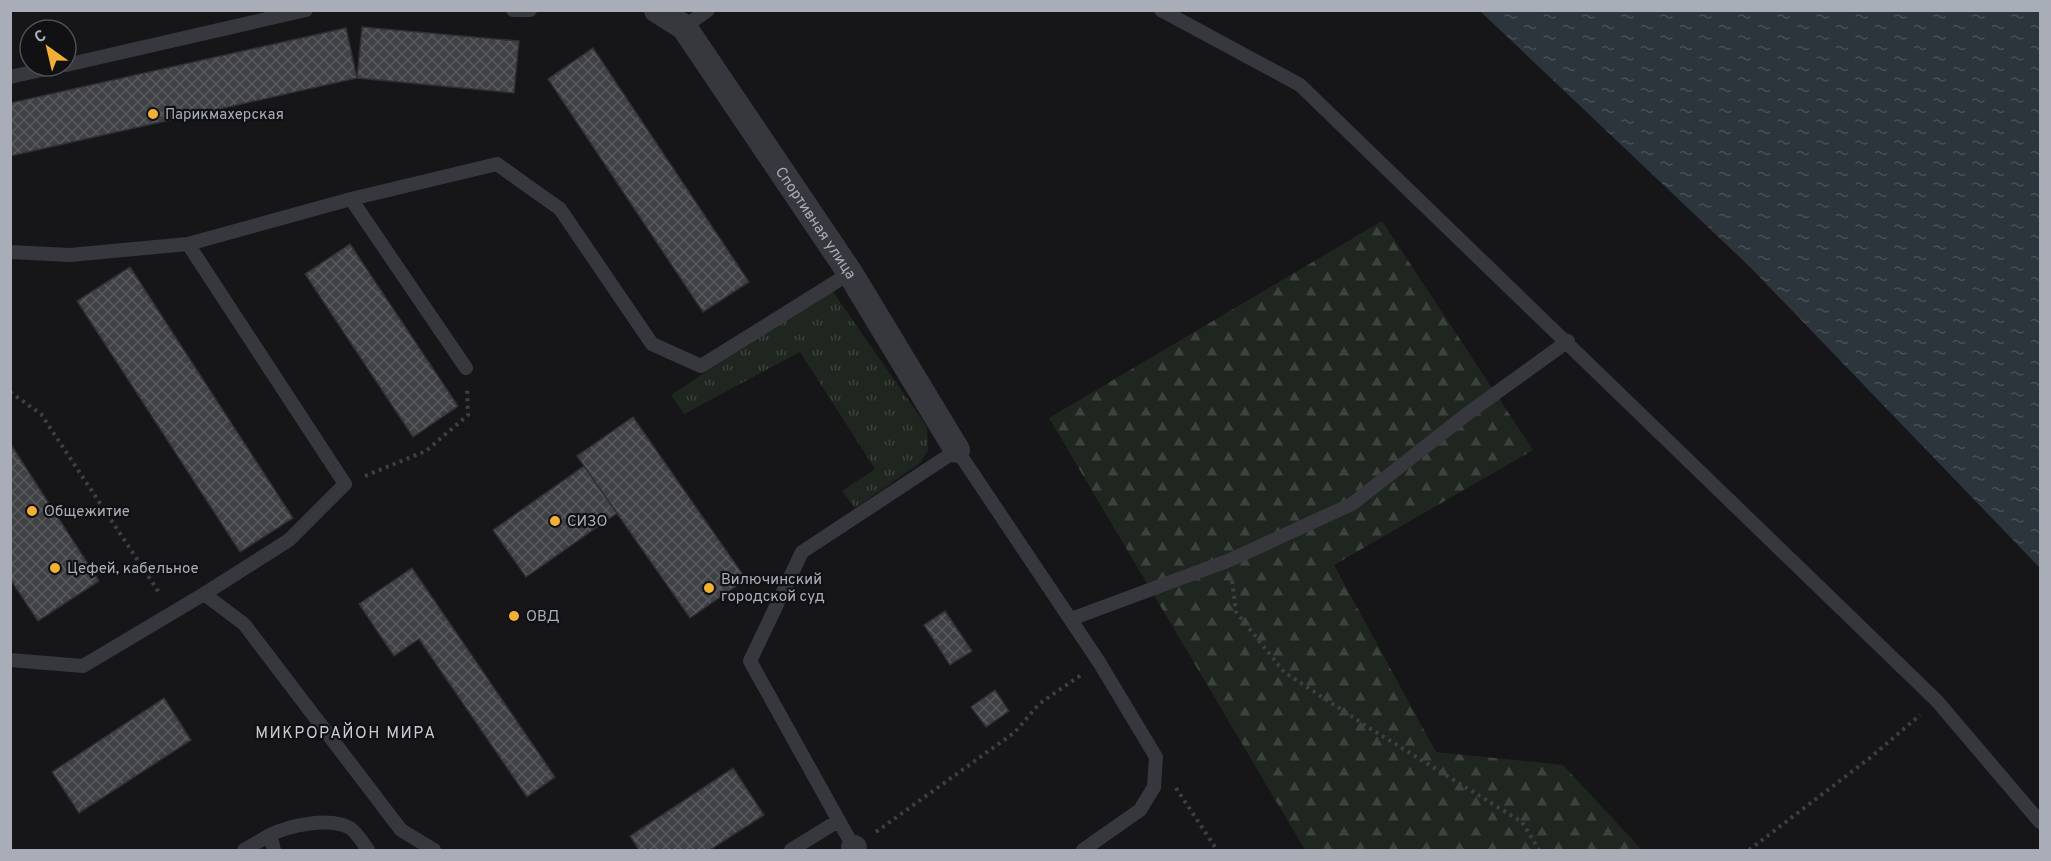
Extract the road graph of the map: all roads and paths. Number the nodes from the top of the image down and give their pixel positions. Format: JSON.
{"nodes":[{"id":1,"x":306,"y":10,"type":"edge"},
{"id":2,"x":513,"y":10,"type":"edge"},
{"id":3,"x":530,"y":10,"type":"edge"},
{"id":4,"x":657,"y":10,"type":"edge"},
{"id":5,"x":708,"y":10,"type":"edge"},
{"id":6,"x":1161,"y":10,"type":"edge"},
{"id":7,"x":684,"y":27,"type":"junction"},
{"id":8,"x":78,"y":61,"type":"edge"},
{"id":9,"x":351,"y":199,"type":"junction"},
{"id":10,"x":188,"y":244,"type":"junction"},
{"id":11,"x":10,"y":252,"type":"edge"},
{"id":12,"x":850,"y":273,"type":"junction"},
{"id":13,"x":1568,"y":341,"type":"junction"},
{"id":14,"x":466,"y":368,"type":"joint"},
{"id":15,"x":10,"y":392,"type":"edge"},
{"id":16,"x":957,"y":450,"type":"junction"},
{"id":17,"x":345,"y":484,"type":"junction"},
{"id":18,"x":1230,"y":560,"type":"junction"},
{"id":19,"x":204,"y":594,"type":"junction"},
{"id":20,"x":172,"y":612,"type":"junction"},
{"id":21,"x":1071,"y":619,"type":"junction"},
{"id":22,"x":10,"y":660,"type":"edge"},
{"id":23,"x":1098,"y":662,"type":"junction"},
{"id":24,"x":1937,"y":700,"type":"junction"},
{"id":25,"x":1156,"y":757,"type":"junction"},
{"id":26,"x":838,"y":821,"type":"junction"},
{"id":27,"x":2040,"y":822,"type":"edge"},
{"id":28,"x":270,"y":835,"type":"junction"},
{"id":29,"x":854,"y":849,"type":"edge"},
{"id":30,"x":244,"y":850,"type":"edge"},
{"id":31,"x":274,"y":850,"type":"edge"},
{"id":32,"x":368,"y":850,"type":"edge"},
{"id":33,"x":434,"y":850,"type":"edge"},
{"id":34,"x":791,"y":850,"type":"edge"},
{"id":35,"x":1083,"y":850,"type":"edge"},
{"id":36,"x":1217,"y":850,"type":"edge"},
{"id":37,"x":1539,"y":850,"type":"edge"},
{"id":38,"x":1749,"y":850,"type":"edge"}],
"edges":[{"from":1,"to":8,"type":"lane"},
{"from":2,"to":3,"type":"lane"},
{"from":4,"to":7,"type":"street","name":"Спортивная улица"},
{"from":5,"to":7,"type":"lane"},
{"from":6,"to":13,"type":"lane"},
{"from":7,"to":12,"type":"street","name":"Спортивная улица"},
{"from":9,"to":10,"type":"lane"},
{"from":9,"to":12,"type":"lane"},
{"from":9,"to":14,"type":"lane"},
{"from":10,"to":11,"type":"lane"},
{"from":10,"to":17,"type":"lane"},
{"from":12,"to":16,"type":"street","name":"Спортивная улица"},
{"from":13,"to":18,"type":"lane"},
{"from":13,"to":24,"type":"lane"},
{"from":14,"to":17,"type":"path"},
{"from":15,"to":20,"type":"path"},
{"from":16,"to":21,"type":"lane"},
{"from":16,"to":26,"type":"lane"},
{"from":17,"to":19,"type":"lane"},
{"from":18,"to":21,"type":"lane"},
{"from":18,"to":37,"type":"path"},
{"from":19,"to":20,"type":"lane"},
{"from":19,"to":33,"type":"lane"},
{"from":20,"to":22,"type":"lane"},
{"from":21,"to":23,"type":"lane"},
{"from":23,"to":25,"type":"lane"},
{"from":23,"to":29,"type":"path"},
{"from":24,"to":27,"type":"lane"},
{"from":24,"to":38,"type":"path"},
{"from":25,"to":35,"type":"lane"},
{"from":25,"to":36,"type":"path"},
{"from":26,"to":29,"type":"lane"},
{"from":26,"to":34,"type":"lane"},
{"from":28,"to":30,"type":"lane"},
{"from":28,"to":31,"type":"lane"},
{"from":28,"to":32,"type":"lane"}]}
